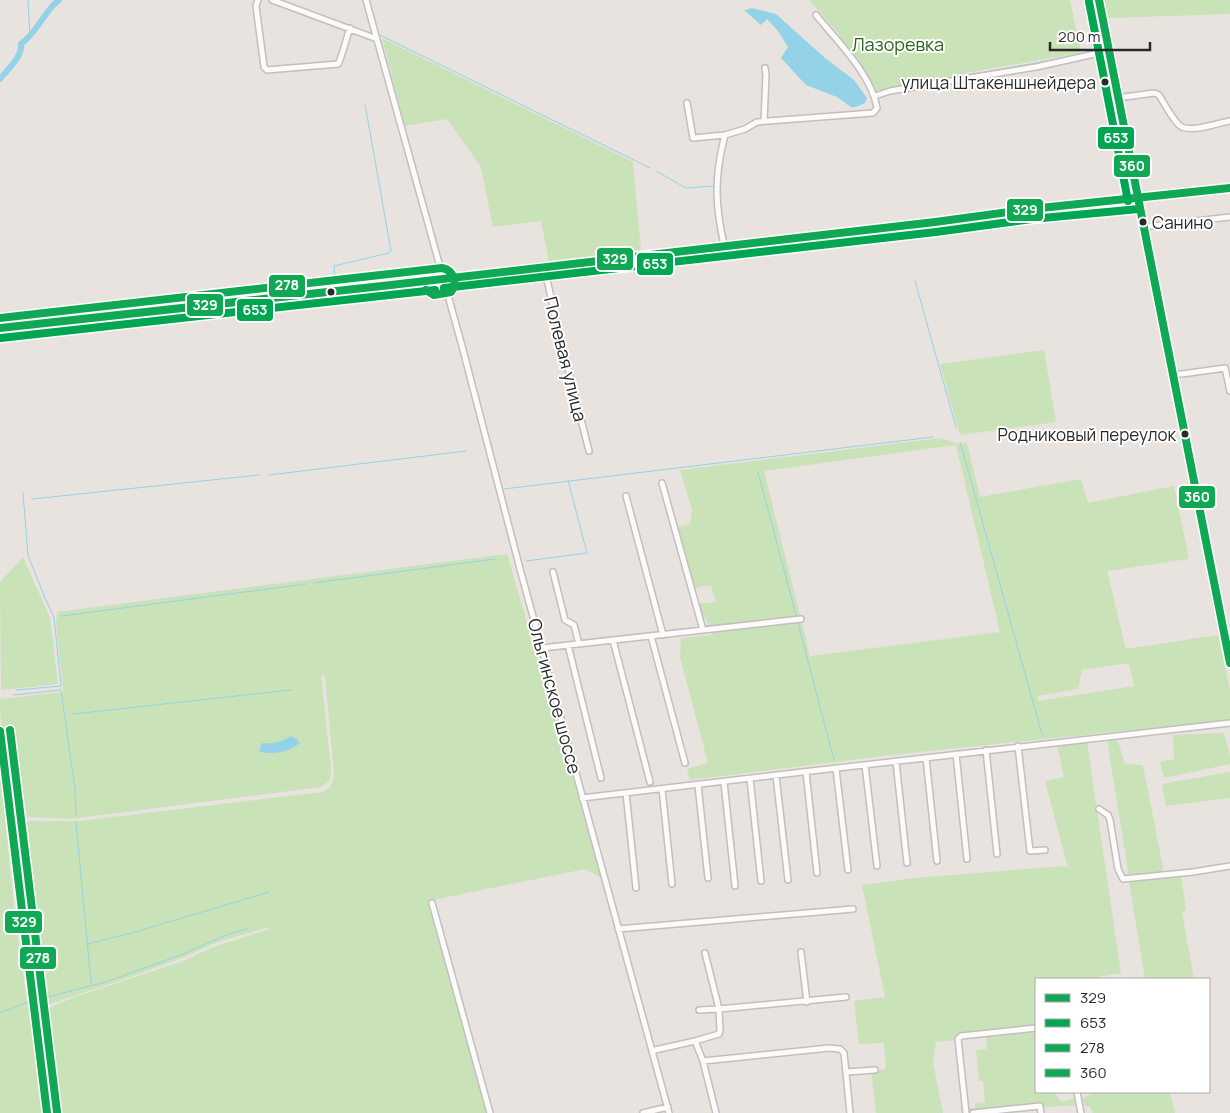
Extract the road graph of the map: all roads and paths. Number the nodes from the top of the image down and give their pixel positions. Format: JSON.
{"nodes":[{"id":1,"x":258,"y":0,"type":"edge"},
{"id":2,"x":272,"y":0,"type":"edge"},
{"id":3,"x":366,"y":0,"type":"edge"},
{"id":4,"x":1099,"y":0,"type":"edge"},
{"id":5,"x":816,"y":15,"type":"dead end"},
{"id":6,"x":350,"y":28,"type":"junction"},
{"id":7,"x":376,"y":39,"type":"junction"},
{"id":8,"x":1108,"y":51,"type":"junction"},
{"id":9,"x":765,"y":68,"type":"dead end"},
{"id":10,"x":875,"y":96,"type":"junction"},
{"id":11,"x":1117,"y":98,"type":"junction"},
{"id":12,"x":688,"y":103,"type":"dead end"},
{"id":13,"x":764,"y":121,"type":"junction"},
{"id":14,"x":1230,"y":121,"type":"edge"},
{"id":15,"x":725,"y":135,"type":"junction"},
{"id":16,"x":1230,"y":188,"type":"edge"},
{"id":17,"x":1138,"y":199,"type":"junction"},
{"id":18,"x":1230,"y":217,"type":"edge"},
{"id":19,"x":1143,"y":227,"type":"junction"},
{"id":20,"x":724,"y":246,"type":"junction"},
{"id":21,"x":544,"y":266,"type":"junction"},
{"id":22,"x":443,"y":278,"type":"junction"},
{"id":23,"x":0,"y":328,"type":"edge"},
{"id":24,"x":1172,"y":374,"type":"junction"},
{"id":25,"x":1230,"y":391,"type":"edge"},
{"id":26,"x":589,"y":451,"type":"dead end"},
{"id":27,"x":662,"y":483,"type":"dead end"},
{"id":28,"x":626,"y":496,"type":"dead end"},
{"id":29,"x":553,"y":572,"type":"dead end"},
{"id":30,"x":801,"y":619,"type":"dead end"},
{"id":31,"x":703,"y":630,"type":"junction"},
{"id":32,"x":663,"y":635,"type":"junction"},
{"id":33,"x":651,"y":636,"type":"junction"},
{"id":34,"x":613,"y":640,"type":"junction"},
{"id":35,"x":579,"y":644,"type":"junction"},
{"id":36,"x":568,"y":646,"type":"junction"},
{"id":37,"x":542,"y":648,"type":"junction"},
{"id":38,"x":1230,"y":663,"type":"edge"},
{"id":39,"x":1230,"y":723,"type":"edge"},
{"id":40,"x":0,"y":731,"type":"edge"},
{"id":41,"x":1018,"y":746,"type":"junction"},
{"id":42,"x":986,"y":750,"type":"junction"},
{"id":43,"x":956,"y":754,"type":"junction"},
{"id":44,"x":1,"y":757,"type":"edge"},
{"id":45,"x":926,"y":758,"type":"junction"},
{"id":46,"x":896,"y":762,"type":"junction"},
{"id":47,"x":685,"y":764,"type":"dead end"},
{"id":48,"x":865,"y":765,"type":"junction"},
{"id":49,"x":836,"y":769,"type":"junction"},
{"id":50,"x":806,"y":772,"type":"junction"},
{"id":51,"x":776,"y":776,"type":"junction"},
{"id":52,"x":602,"y":778,"type":"dead end"},
{"id":53,"x":750,"y":779,"type":"junction"},
{"id":54,"x":650,"y":782,"type":"dead end"},
{"id":55,"x":724,"y":782,"type":"junction"},
{"id":56,"x":698,"y":785,"type":"junction"},
{"id":57,"x":662,"y":789,"type":"junction"},
{"id":58,"x":626,"y":793,"type":"junction"},
{"id":59,"x":582,"y":798,"type":"junction"},
{"id":60,"x":1099,"y":809,"type":"dead end"},
{"id":61,"x":1045,"y":850,"type":"dead end"},
{"id":62,"x":998,"y":854,"type":"dead end"},
{"id":63,"x":967,"y":859,"type":"dead end"},
{"id":64,"x":937,"y":861,"type":"dead end"},
{"id":65,"x":907,"y":863,"type":"dead end"},
{"id":66,"x":877,"y":866,"type":"dead end"},
{"id":67,"x":1230,"y":866,"type":"edge"},
{"id":68,"x":848,"y":870,"type":"dead end"},
{"id":69,"x":816,"y":872,"type":"dead end"},
{"id":70,"x":708,"y":878,"type":"dead end"},
{"id":71,"x":788,"y":880,"type":"dead end"},
{"id":72,"x":761,"y":881,"type":"dead end"},
{"id":73,"x":672,"y":884,"type":"dead end"},
{"id":74,"x":735,"y":886,"type":"dead end"},
{"id":75,"x":636,"y":888,"type":"dead end"},
{"id":76,"x":432,"y":903,"type":"dead end"},
{"id":77,"x":853,"y":909,"type":"dead end"},
{"id":78,"x":618,"y":929,"type":"junction"},
{"id":79,"x":801,"y":952,"type":"dead end"},
{"id":80,"x":705,"y":953,"type":"dead end"},
{"id":81,"x":846,"y":998,"type":"dead end"},
{"id":82,"x":807,"y":1002,"type":"junction"},
{"id":83,"x":718,"y":1009,"type":"junction"},
{"id":84,"x":699,"y":1010,"type":"dead end"},
{"id":85,"x":1035,"y":1028,"type":"edge"},
{"id":86,"x":695,"y":1041,"type":"junction"},
{"id":87,"x":652,"y":1052,"type":"junction"},
{"id":88,"x":703,"y":1061,"type":"junction"},
{"id":89,"x":876,"y":1070,"type":"dead end"},
{"id":90,"x":846,"y":1072,"type":"junction"},
{"id":91,"x":1077,"y":1093,"type":"edge"},
{"id":92,"x":668,"y":1110,"type":"edge"},
{"id":93,"x":1001,"y":1112,"type":"edge"},
{"id":94,"x":47,"y":1113,"type":"edge"},
{"id":95,"x":490,"y":1113,"type":"edge"},
{"id":96,"x":643,"y":1113,"type":"edge"},
{"id":97,"x":716,"y":1113,"type":"edge"},
{"id":98,"x":850,"y":1113,"type":"edge"},
{"id":99,"x":966,"y":1113,"type":"edge"},
{"id":100,"x":973,"y":1113,"type":"edge"},
{"id":101,"x":1041,"y":1113,"type":"edge"},
{"id":102,"x":1081,"y":1113,"type":"edge"}],
"edges":[{"from":1,"to":6,"type":"street"},
{"from":2,"to":6,"type":"street"},
{"from":3,"to":7,"type":"street","name":"Ольгинское шоссе"},
{"from":4,"to":8,"type":"street"},
{"from":5,"to":10,"type":"street"},
{"from":6,"to":7,"type":"street"},
{"from":7,"to":22,"type":"street","name":"Ольгинское шоссе"},
{"from":8,"to":10,"type":"street"},
{"from":8,"to":11,"type":"street"},
{"from":9,"to":13,"type":"street"},
{"from":10,"to":13,"type":"street"},
{"from":11,"to":14,"type":"street"},
{"from":11,"to":17,"type":"street"},
{"from":12,"to":15,"type":"street"},
{"from":13,"to":15,"type":"street"},
{"from":15,"to":20,"type":"street"},
{"from":16,"to":17,"type":"street"},
{"from":17,"to":19,"type":"street"},
{"from":17,"to":20,"type":"street"},
{"from":18,"to":19,"type":"street"},
{"from":19,"to":24,"type":"street"},
{"from":20,"to":21,"type":"street"},
{"from":21,"to":22,"type":"street"},
{"from":21,"to":26,"type":"street","name":"Полевая улица"},
{"from":22,"to":23,"type":"street"},
{"from":22,"to":37,"type":"street","name":"Ольгинское шоссе"},
{"from":24,"to":25,"type":"street"},
{"from":24,"to":38,"type":"street"},
{"from":27,"to":31,"type":"street"},
{"from":28,"to":32,"type":"street"},
{"from":29,"to":35,"type":"street"},
{"from":30,"to":31,"type":"street"},
{"from":31,"to":32,"type":"street"},
{"from":32,"to":33,"type":"street"},
{"from":33,"to":34,"type":"street"},
{"from":33,"to":47,"type":"street"},
{"from":34,"to":35,"type":"street"},
{"from":34,"to":54,"type":"street"},
{"from":35,"to":36,"type":"street"},
{"from":36,"to":37,"type":"street"},
{"from":36,"to":52,"type":"street"},
{"from":37,"to":59,"type":"street","name":"Ольгинское шоссе"},
{"from":39,"to":41,"type":"street"},
{"from":40,"to":44,"type":"main road"},
{"from":41,"to":42,"type":"street"},
{"from":41,"to":61,"type":"street"},
{"from":42,"to":43,"type":"street"},
{"from":42,"to":62,"type":"street"},
{"from":43,"to":45,"type":"street"},
{"from":43,"to":63,"type":"street"},
{"from":44,"to":94,"type":"main road"},
{"from":45,"to":46,"type":"street"},
{"from":45,"to":64,"type":"street"},
{"from":46,"to":48,"type":"street"},
{"from":46,"to":65,"type":"street"},
{"from":48,"to":49,"type":"street"},
{"from":48,"to":66,"type":"street"},
{"from":49,"to":50,"type":"street"},
{"from":49,"to":68,"type":"street"},
{"from":50,"to":51,"type":"street"},
{"from":50,"to":69,"type":"street"},
{"from":51,"to":53,"type":"street"},
{"from":51,"to":71,"type":"street"},
{"from":53,"to":55,"type":"street"},
{"from":53,"to":72,"type":"street"},
{"from":55,"to":56,"type":"street"},
{"from":55,"to":74,"type":"street"},
{"from":56,"to":57,"type":"street"},
{"from":56,"to":70,"type":"street"},
{"from":57,"to":58,"type":"street"},
{"from":57,"to":73,"type":"street"},
{"from":58,"to":59,"type":"street"},
{"from":58,"to":75,"type":"street"},
{"from":59,"to":78,"type":"street","name":"Ольгинское шоссе"},
{"from":60,"to":67,"type":"street"},
{"from":76,"to":95,"type":"street"},
{"from":77,"to":78,"type":"street"},
{"from":78,"to":87,"type":"street","name":"Ольгинское шоссе"},
{"from":79,"to":82,"type":"street"},
{"from":80,"to":83,"type":"street"},
{"from":81,"to":82,"type":"street"},
{"from":82,"to":83,"type":"street"},
{"from":83,"to":84,"type":"street"},
{"from":83,"to":86,"type":"street"},
{"from":85,"to":99,"type":"street"},
{"from":86,"to":87,"type":"street"},
{"from":86,"to":88,"type":"street"},
{"from":87,"to":92,"type":"street","name":"Ольгинское шоссе"},
{"from":88,"to":90,"type":"street"},
{"from":88,"to":97,"type":"street"},
{"from":89,"to":90,"type":"street"},
{"from":90,"to":98,"type":"street"},
{"from":91,"to":102,"type":"street"},
{"from":92,"to":96,"type":"street"},
{"from":93,"to":100,"type":"street"},
{"from":93,"to":101,"type":"street"}]}
